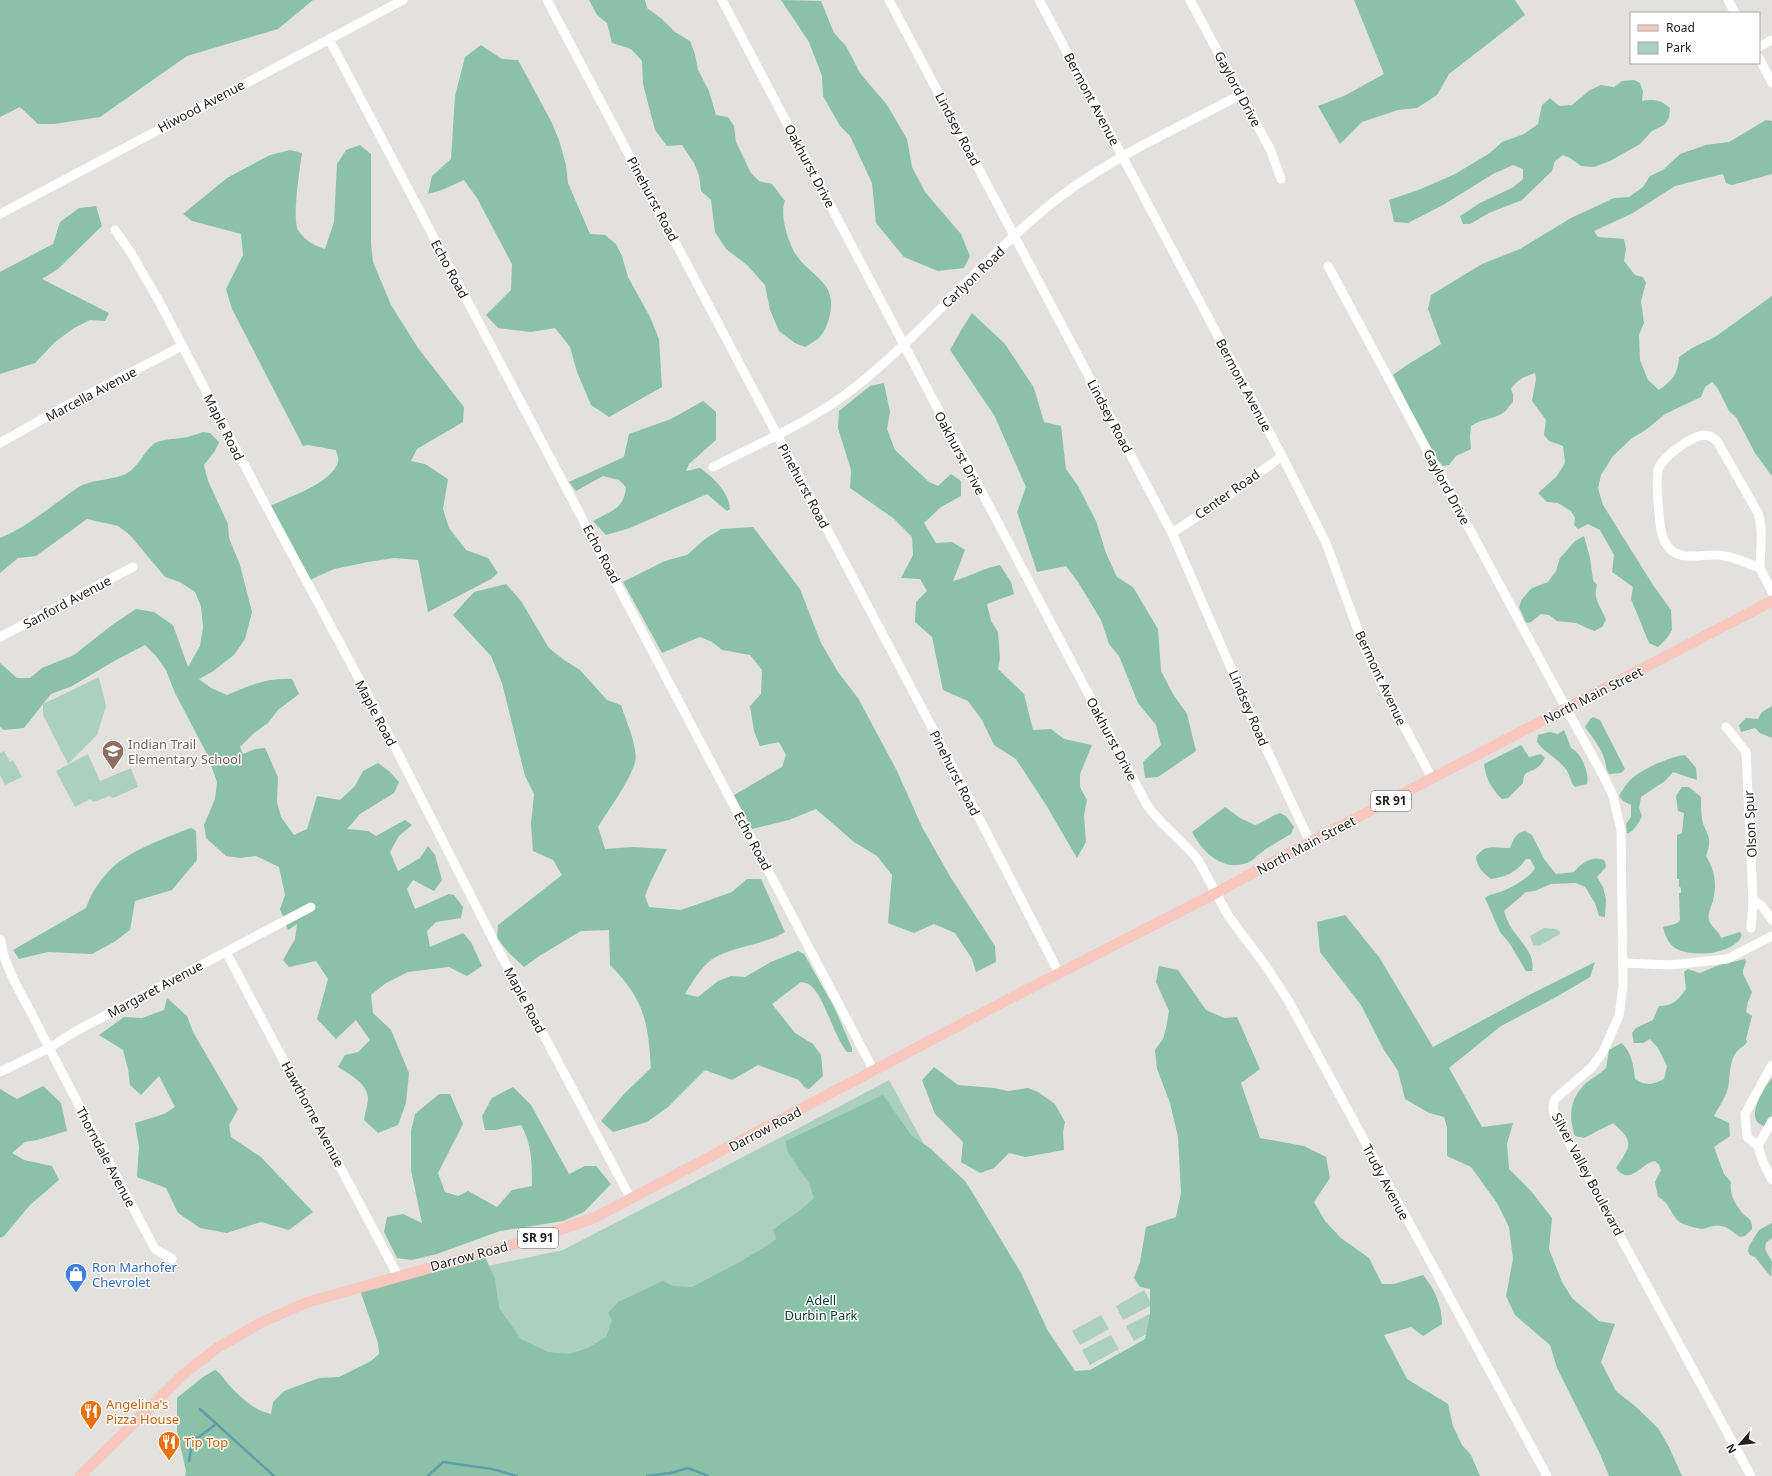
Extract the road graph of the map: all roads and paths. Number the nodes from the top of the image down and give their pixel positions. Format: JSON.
{"nodes":[{"id":1,"x":403,"y":0,"type":"edge"},
{"id":2,"x":547,"y":0,"type":"edge"},
{"id":3,"x":722,"y":0,"type":"edge"},
{"id":4,"x":889,"y":0,"type":"edge"},
{"id":5,"x":1039,"y":0,"type":"edge"},
{"id":6,"x":1190,"y":0,"type":"edge"},
{"id":7,"x":1728,"y":0,"type":"edge"},
{"id":8,"x":1734,"y":12,"type":"edge"},
{"id":9,"x":329,"y":38,"type":"junction"},
{"id":10,"x":1772,"y":40,"type":"edge"},
{"id":11,"x":1760,"y":46,"type":"edge"},
{"id":12,"x":1760,"y":60,"type":"edge"},
{"id":13,"x":1772,"y":83,"type":"edge"},
{"id":14,"x":1240,"y":95,"type":"junction"},
{"id":15,"x":1124,"y":157,"type":"junction"},
{"id":16,"x":1281,"y":179,"type":"dead end"},
{"id":17,"x":0,"y":214,"type":"edge"},
{"id":18,"x":115,"y":230,"type":"dead end"},
{"id":19,"x":1015,"y":237,"type":"junction"},
{"id":20,"x":1328,"y":266,"type":"dead end"},
{"id":21,"x":182,"y":346,"type":"junction"},
{"id":22,"x":904,"y":346,"type":"junction"},
{"id":23,"x":777,"y":434,"type":"junction"},
{"id":24,"x":0,"y":442,"type":"edge"},
{"id":25,"x":1282,"y":456,"type":"junction"},
{"id":26,"x":713,"y":468,"type":"dead end"},
{"id":27,"x":1172,"y":532,"type":"junction"},
{"id":28,"x":133,"y":567,"type":"dead end"},
{"id":29,"x":1760,"y":568,"type":"junction"},
{"id":30,"x":1772,"y":592,"type":"edge"},
{"id":31,"x":1772,"y":601,"type":"edge"},
{"id":32,"x":0,"y":638,"type":"edge"},
{"id":33,"x":1566,"y":708,"type":"junction"},
{"id":34,"x":1726,"y":727,"type":"dead end"},
{"id":35,"x":1432,"y":778,"type":"junction"},
{"id":36,"x":1310,"y":842,"type":"junction"},
{"id":37,"x":1216,"y":894,"type":"junction"},
{"id":38,"x":1753,"y":900,"type":"junction"},
{"id":39,"x":311,"y":907,"type":"dead end"},
{"id":40,"x":1772,"y":920,"type":"edge"},
{"id":41,"x":1751,"y":928,"type":"dead end"},
{"id":42,"x":1772,"y":936,"type":"edge"},
{"id":43,"x":1,"y":940,"type":"dead end"},
{"id":44,"x":226,"y":952,"type":"junction"},
{"id":45,"x":1623,"y":963,"type":"junction"},
{"id":46,"x":1060,"y":973,"type":"junction"},
{"id":47,"x":1009,"y":999,"type":"joint"},
{"id":48,"x":49,"y":1048,"type":"junction"},
{"id":49,"x":1772,"y":1065,"type":"edge"},
{"id":50,"x":874,"y":1071,"type":"junction"},
{"id":51,"x":0,"y":1072,"type":"edge"},
{"id":52,"x":1772,"y":1121,"type":"edge"},
{"id":53,"x":1758,"y":1146,"type":"junction"},
{"id":54,"x":1772,"y":1180,"type":"edge"},
{"id":55,"x":631,"y":1199,"type":"junction"},
{"id":56,"x":172,"y":1259,"type":"dead end"},
{"id":57,"x":398,"y":1276,"type":"junction"},
{"id":58,"x":80,"y":1476,"type":"edge"},
{"id":59,"x":1547,"y":1476,"type":"edge"},
{"id":60,"x":1751,"y":1476,"type":"edge"}],
"edges":[{"from":1,"to":9,"type":"street","name":"Hiwood Avenue"},
{"from":2,"to":23,"type":"street","name":"Pinehurst Road"},
{"from":3,"to":22,"type":"street","name":"Oakhurst Drive"},
{"from":4,"to":19,"type":"street","name":"Lindsey Road"},
{"from":5,"to":15,"type":"street","name":"Bermont Avenue"},
{"from":6,"to":14,"type":"street","name":"Gaylord Drive"},
{"from":7,"to":8,"type":"street"},
{"from":9,"to":17,"type":"street","name":"Hiwood Avenue"},
{"from":9,"to":50,"type":"street","name":"Echo Road"},
{"from":10,"to":11,"type":"street"},
{"from":12,"to":13,"type":"street"},
{"from":14,"to":15,"type":"street","name":"Carlyon Road"},
{"from":14,"to":16,"type":"street","name":"Gaylord Drive"},
{"from":15,"to":19,"type":"street","name":"Carlyon Road"},
{"from":15,"to":25,"type":"street","name":"Bermont Avenue"},
{"from":18,"to":21,"type":"street","name":"Maple Road"},
{"from":19,"to":22,"type":"street","name":"Carlyon Road"},
{"from":19,"to":27,"type":"street","name":"Lindsey Road"},
{"from":20,"to":33,"type":"street","name":"Gaylord Drive"},
{"from":21,"to":24,"type":"street","name":"Marcella Avenue"},
{"from":21,"to":55,"type":"street","name":"Maple Road"},
{"from":22,"to":23,"type":"street","name":"Carlyon Road"},
{"from":22,"to":37,"type":"street","name":"Oakhurst Drive"},
{"from":23,"to":26,"type":"street","name":"Carlyon Road"},
{"from":23,"to":46,"type":"street","name":"Pinehurst Road"},
{"from":25,"to":27,"type":"street","name":"Center Road"},
{"from":25,"to":35,"type":"street","name":"Bermont Avenue"},
{"from":27,"to":36,"type":"street","name":"Lindsey Road"},
{"from":28,"to":32,"type":"street","name":"Sanford Avenue"},
{"from":29,"to":29,"type":"street"},
{"from":29,"to":30,"type":"street"},
{"from":31,"to":33,"type":"main road","name":"North Main Street","number":"SR 91"},
{"from":33,"to":35,"type":"main road","name":"North Main Street","number":"SR 91"},
{"from":33,"to":45,"type":"street","name":"Silver Valley Boulevard"},
{"from":34,"to":38,"type":"street","name":"Olson Spur"},
{"from":35,"to":36,"type":"main road","name":"North Main Street","number":"SR 91"},
{"from":36,"to":37,"type":"main road","name":"North Main Street","number":"SR 91"},
{"from":37,"to":46,"type":"main road","name":"North Main Street","number":"SR 91"},
{"from":37,"to":59,"type":"street","name":"Trudy Avenue"},
{"from":38,"to":40,"type":"street"},
{"from":38,"to":41,"type":"street","name":"Olson Spur"},
{"from":39,"to":44,"type":"street","name":"Margaret Avenue"},
{"from":42,"to":45,"type":"street"},
{"from":43,"to":48,"type":"street","name":"Thorndale Avenue"},
{"from":44,"to":48,"type":"street","name":"Margaret Avenue"},
{"from":44,"to":57,"type":"street","name":"Hawthorne Avenue"},
{"from":45,"to":60,"type":"street","name":"Silver Valley Boulevard"},
{"from":46,"to":47,"type":"main road","name":"North Main Street","number":"SR 91"},
{"from":47,"to":50,"type":"main road","name":"Darrow Road","number":"SR 91"},
{"from":48,"to":51,"type":"street","name":"Margaret Avenue"},
{"from":48,"to":56,"type":"street","name":"Thorndale Avenue"},
{"from":49,"to":53,"type":"street"},
{"from":50,"to":55,"type":"main road","name":"Darrow Road","number":"SR 91"},
{"from":52,"to":53,"type":"street"},
{"from":53,"to":54,"type":"street"},
{"from":55,"to":57,"type":"main road","name":"Darrow Road","number":"SR 91"},
{"from":57,"to":58,"type":"main road","name":"Darrow Road","number":"SR 91"}]}
